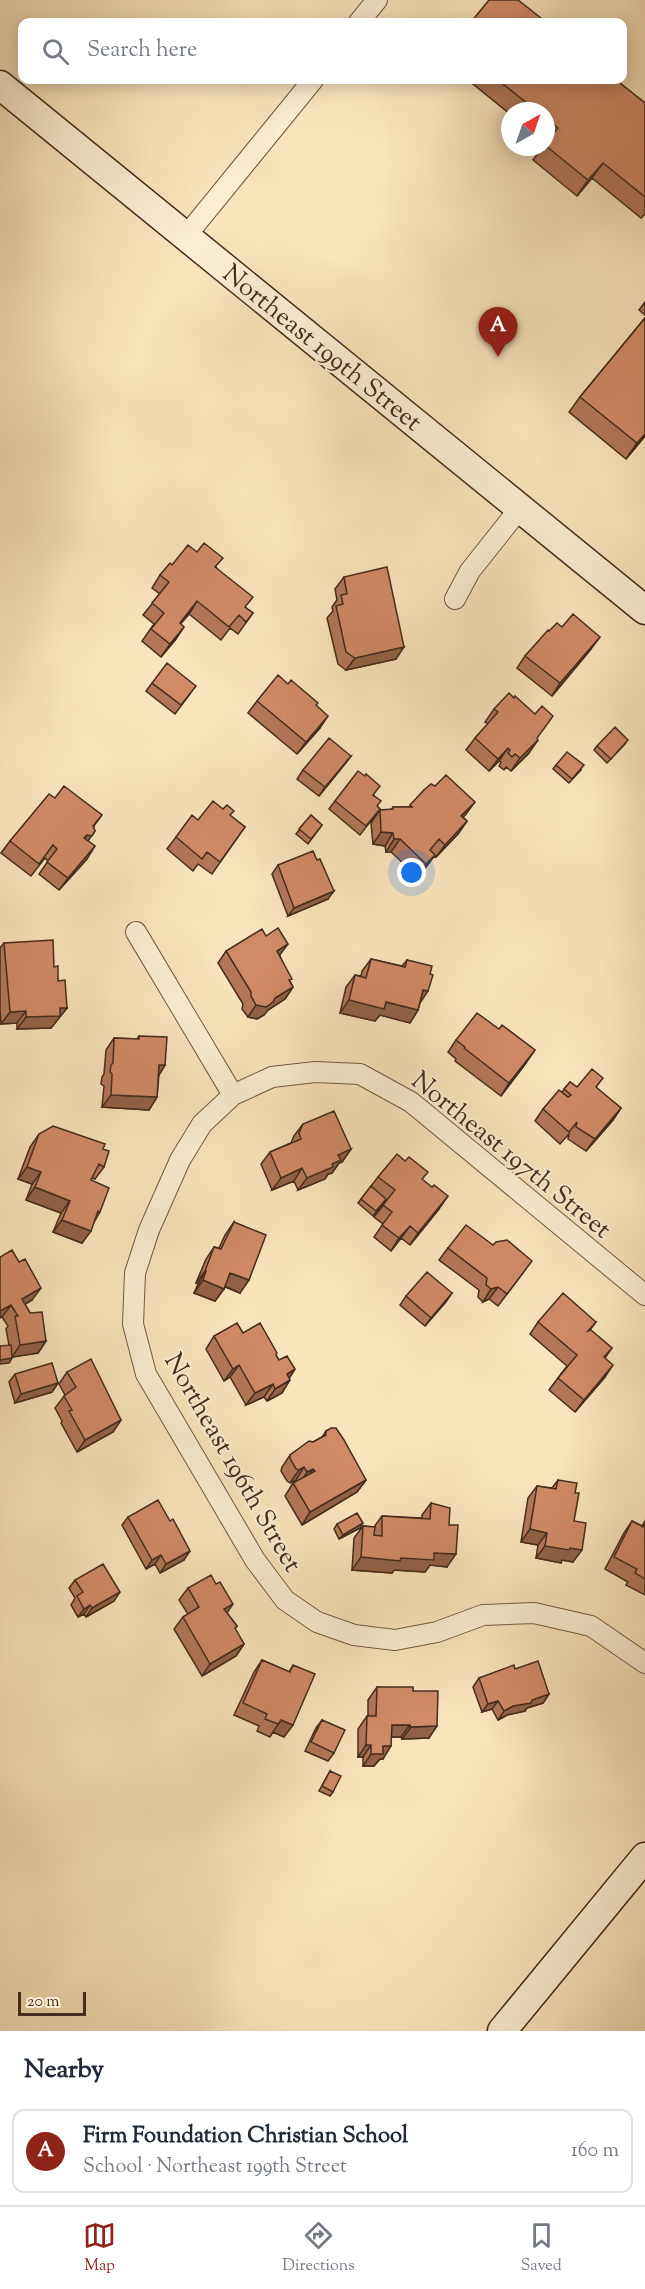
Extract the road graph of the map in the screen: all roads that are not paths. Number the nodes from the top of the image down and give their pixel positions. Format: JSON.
{"nodes":[{"id":1,"x":377,"y":0,"type":"edge"},
{"id":2,"x":362,"y":18,"type":"edge"},
{"id":3,"x":0,"y":84,"type":"edge"},
{"id":4,"x":311,"y":84,"type":"edge"},
{"id":5,"x":186,"y":236,"type":"junction"},
{"id":6,"x":520,"y":508,"type":"junction"},
{"id":7,"x":455,"y":599,"type":"dead end"},
{"id":8,"x":645,"y":610,"type":"edge"},
{"id":9,"x":136,"y":932,"type":"dead end"},
{"id":10,"x":233,"y":1095,"type":"junction"},
{"id":11,"x":645,"y":1295,"type":"edge"},
{"id":12,"x":133,"y":1324,"type":"joint"},
{"id":13,"x":645,"y":1663,"type":"edge"},
{"id":14,"x":645,"y":1857,"type":"edge"},
{"id":15,"x":502,"y":2031,"type":"edge"}],
"edges":[{"from":1,"to":2,"type":"street"},
{"from":3,"to":5,"type":"main road","name":"Northeast 199th Street"},
{"from":4,"to":5,"type":"street"},
{"from":5,"to":6,"type":"main road","name":"Northeast 199th Street"},
{"from":6,"to":7,"type":"street"},
{"from":6,"to":8,"type":"main road","name":"Northeast 199th Street"},
{"from":9,"to":10,"type":"street"},
{"from":10,"to":11,"type":"street","name":"Northeast 197th Street"},
{"from":10,"to":12,"type":"street","name":"Northeast 197th Street"},
{"from":12,"to":13,"type":"street","name":"Northeast 196th Street"},
{"from":14,"to":15,"type":"main road"}]}
